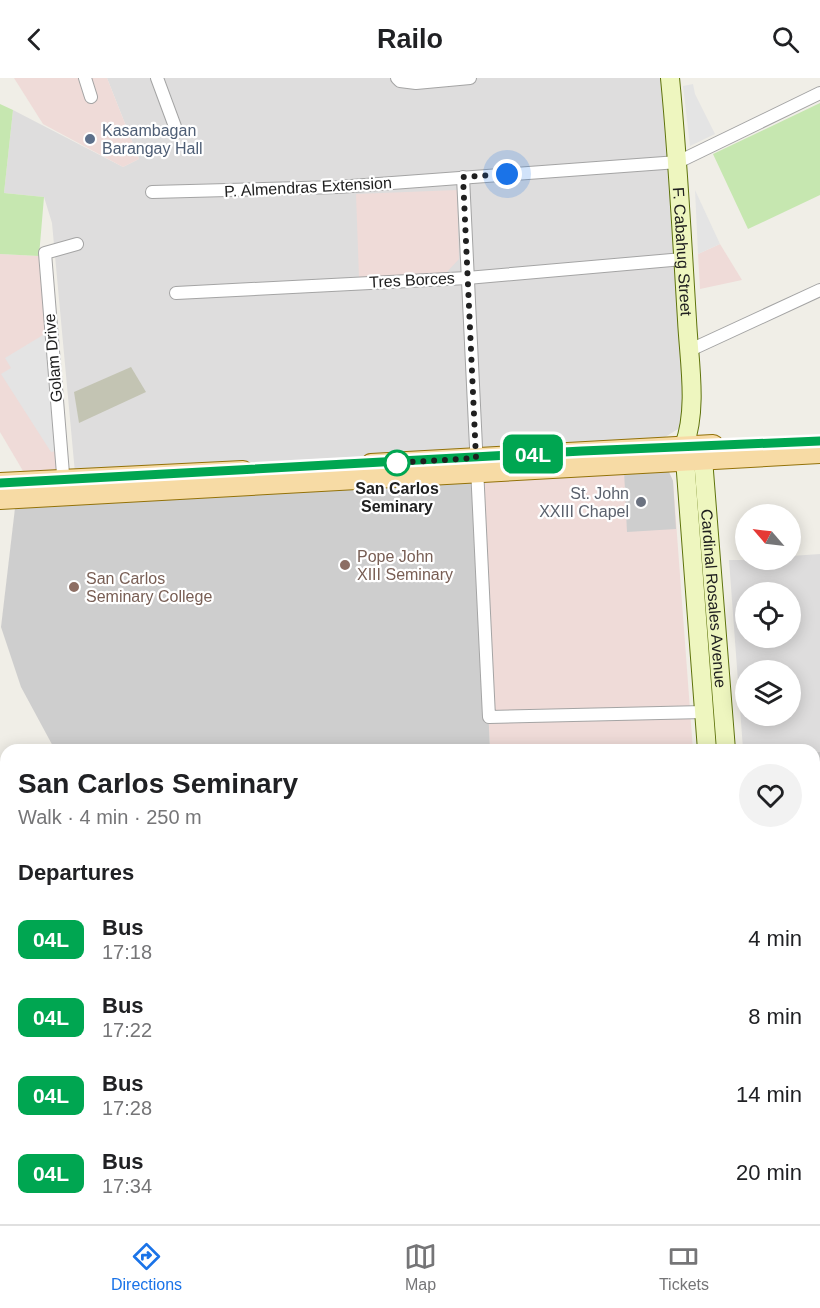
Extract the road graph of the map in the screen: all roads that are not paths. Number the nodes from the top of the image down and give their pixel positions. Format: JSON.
{"nodes":[{"id":1,"x":85,"y":78,"type":"edge"},
{"id":2,"x":157,"y":78,"type":"edge"},
{"id":3,"x":398,"y":78,"type":"edge"},
{"id":4,"x":470,"y":78,"type":"edge"},
{"id":5,"x":670,"y":78,"type":"edge"},
{"id":6,"x":820,"y":93,"type":"edge"},
{"id":7,"x":91,"y":97,"type":"dead end"},
{"id":8,"x":177,"y":132,"type":"dead end"},
{"id":9,"x":678,"y":162,"type":"junction"},
{"id":10,"x":463,"y":177,"type":"junction"},
{"id":11,"x":152,"y":192,"type":"dead end"},
{"id":12,"x":77,"y":244,"type":"dead end"},
{"id":13,"x":683,"y":260,"type":"junction"},
{"id":14,"x":467,"y":278,"type":"junction"},
{"id":15,"x":820,"y":291,"type":"edge"},
{"id":16,"x":176,"y":293,"type":"dead end"},
{"id":17,"x":688,"y":351,"type":"junction"},
{"id":18,"x":820,"y":441,"type":"edge"},
{"id":19,"x":693,"y":453,"type":"junction"},
{"id":20,"x":820,"y":453,"type":"edge"},
{"id":21,"x":477,"y":464,"type":"junction"},
{"id":22,"x":0,"y":483,"type":"edge"},
{"id":23,"x":64,"y":488,"type":"junction"},
{"id":24,"x":0,"y":500,"type":"edge"},
{"id":25,"x":704,"y":712,"type":"junction"},
{"id":26,"x":707,"y":744,"type":"edge"},
{"id":27,"x":725,"y":744,"type":"edge"}],
"edges":[{"from":1,"to":7,"type":"street"},
{"from":2,"to":8,"type":"street"},
{"from":3,"to":4,"type":"street"},
{"from":5,"to":9,"type":"main road","name":"F. Cabahug Street"},
{"from":6,"to":9,"type":"street"},
{"from":9,"to":10,"type":"street","name":"P. Almendras Extension"},
{"from":9,"to":13,"type":"main road","name":"F. Cabahug Street"},
{"from":10,"to":11,"type":"street","name":"P. Almendras Extension"},
{"from":10,"to":14,"type":"street"},
{"from":12,"to":23,"type":"street","name":"Golam Drive"},
{"from":13,"to":14,"type":"street","name":"Tres Borces"},
{"from":13,"to":17,"type":"main road","name":"F. Cabahug Street"},
{"from":14,"to":16,"type":"street","name":"Tres Borces"},
{"from":14,"to":21,"type":"street"},
{"from":15,"to":17,"type":"street"},
{"from":17,"to":19,"type":"main road","name":"F. Cabahug Street"},
{"from":18,"to":19,"type":"main road"},
{"from":19,"to":20,"type":"main road"},
{"from":19,"to":21,"type":"main road"},
{"from":19,"to":25,"type":"main road","name":"Cardinal Rosales Avenue"},
{"from":19,"to":27,"type":"main road","name":"Cardinal Rosales Avenue"},
{"from":21,"to":23,"type":"main road"},
{"from":21,"to":25,"type":"street"},
{"from":22,"to":23,"type":"main road"},
{"from":23,"to":24,"type":"main road"},
{"from":25,"to":26,"type":"main road","name":"Cardinal Rosales Avenue"}]}
